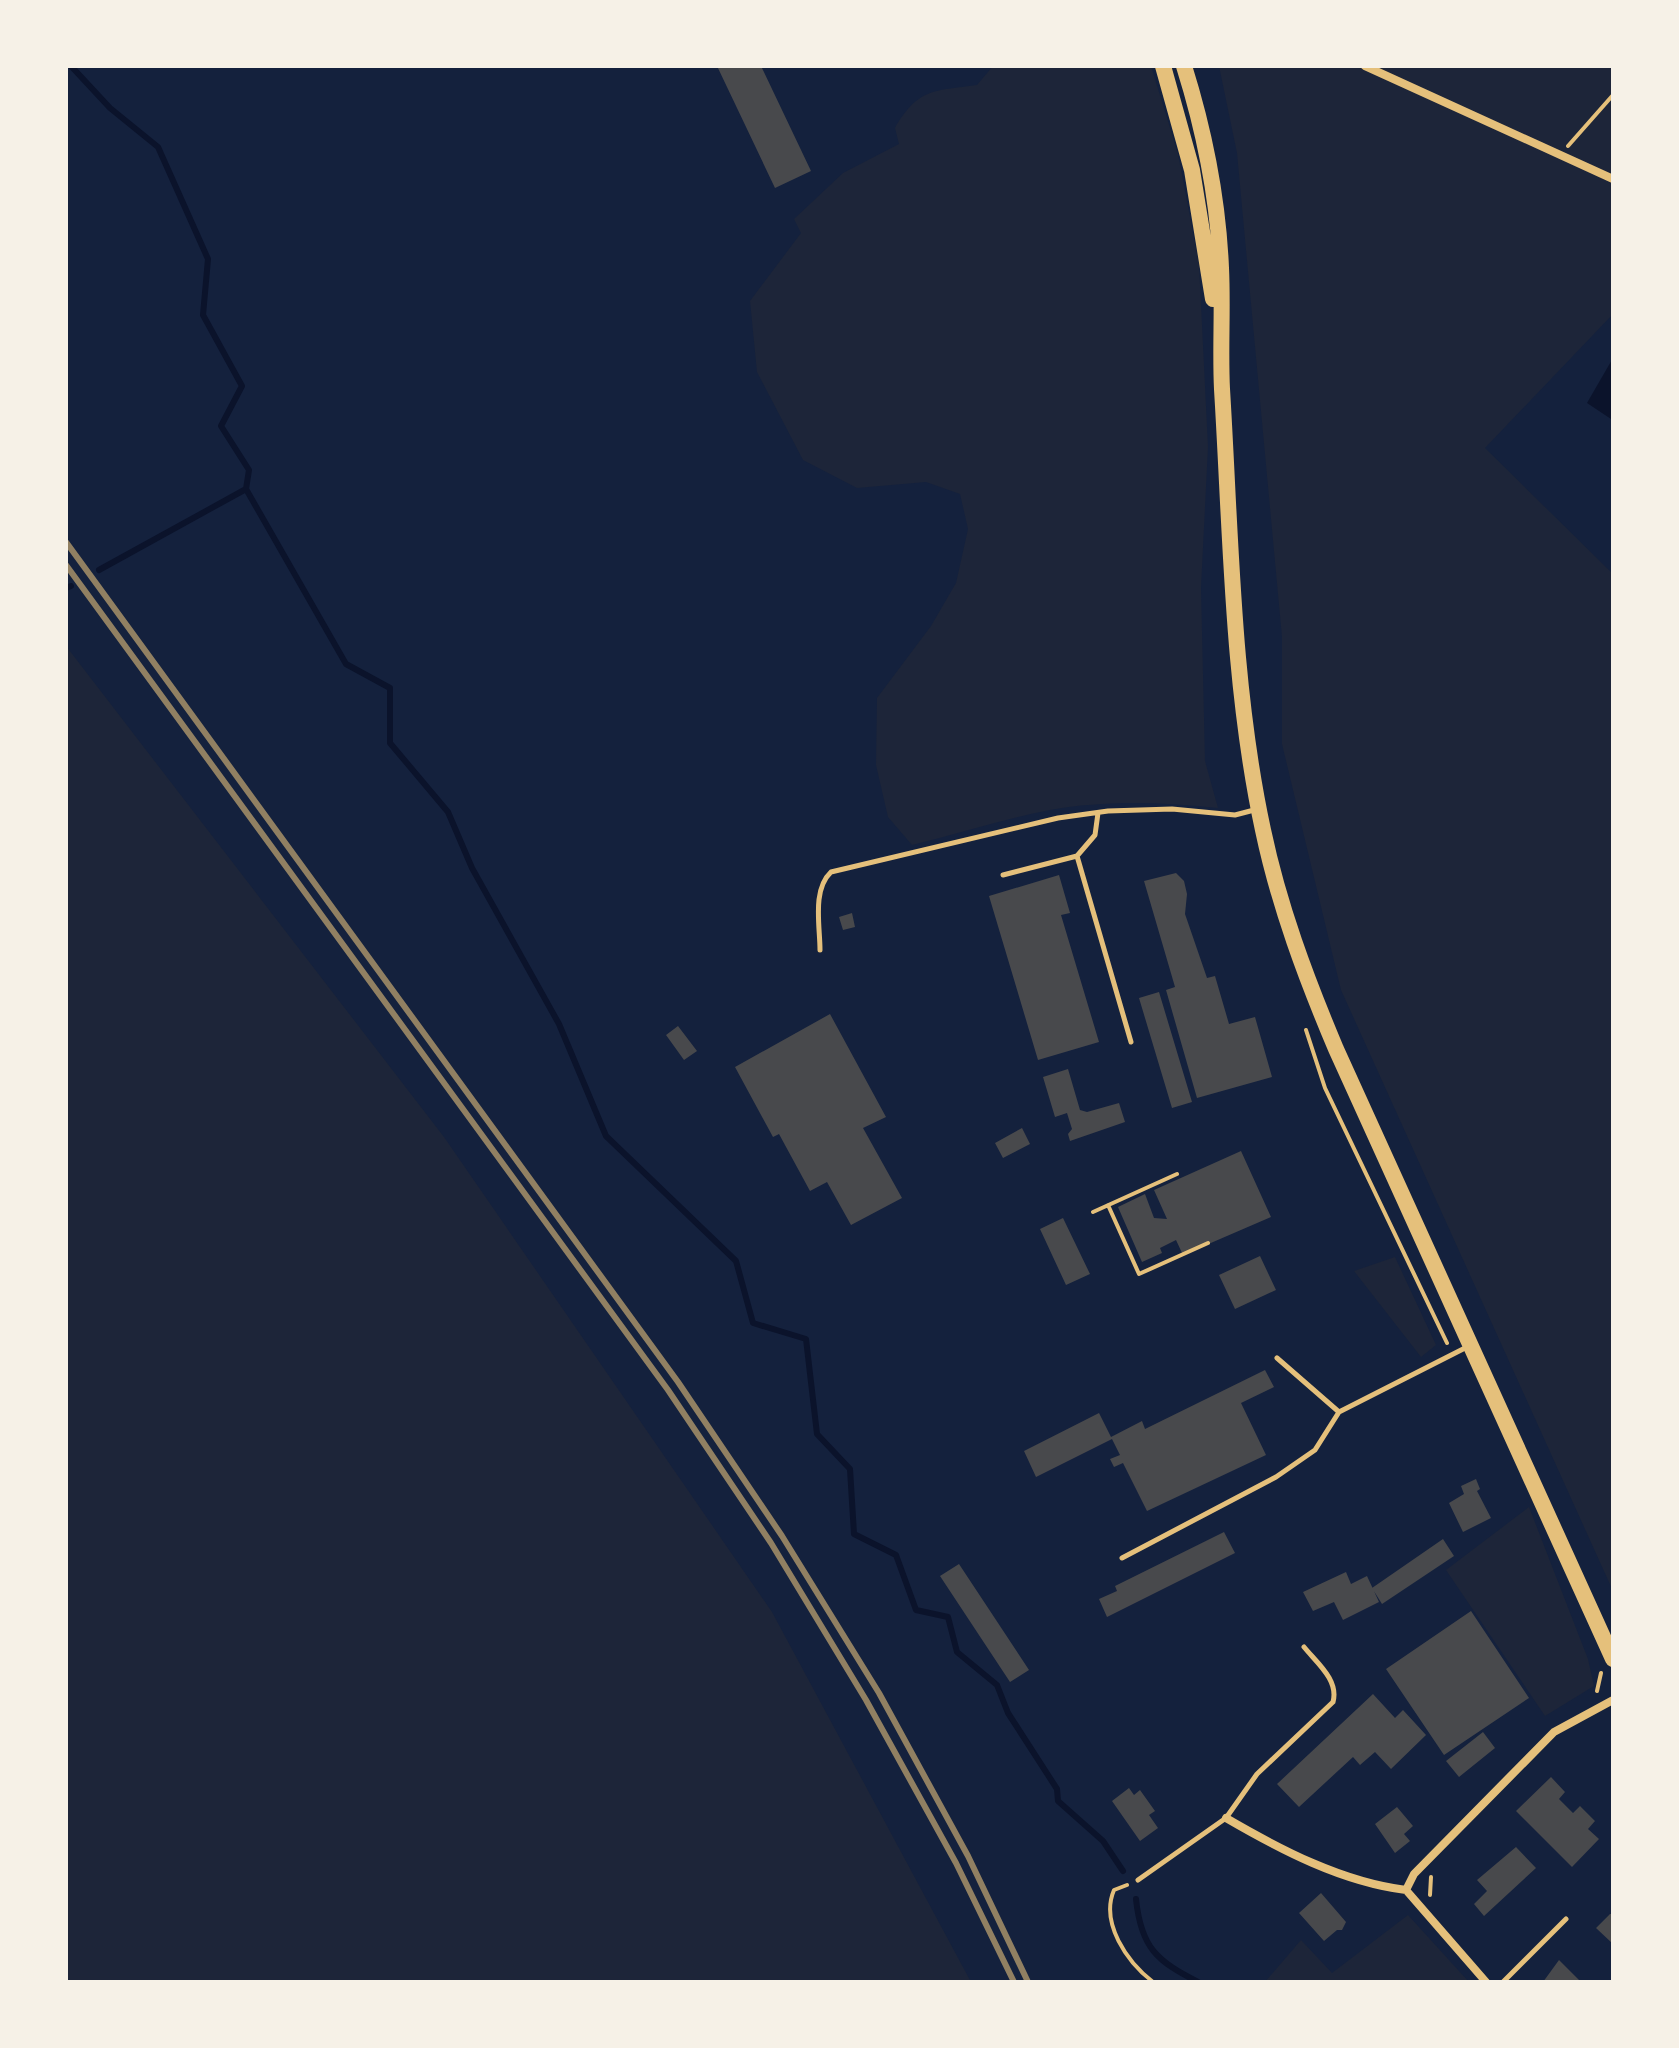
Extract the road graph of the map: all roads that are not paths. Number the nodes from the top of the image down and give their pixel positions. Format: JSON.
{"nodes":[{"id":1,"x":1163,"y":66,"type":"edge"},
{"id":2,"x":1184,"y":66,"type":"edge"},
{"id":3,"x":1365,"y":66,"type":"edge"},
{"id":4,"x":1613,"y":179,"type":"edge"},
{"id":5,"x":1219,"y":341,"type":"junction"},
{"id":6,"x":1259,"y":809,"type":"junction"},
{"id":7,"x":1098,"y":813,"type":"junction"},
{"id":8,"x":1077,"y":856,"type":"junction"},
{"id":9,"x":1003,"y":875,"type":"dead end"},
{"id":10,"x":820,"y":950,"type":"dead end"},
{"id":11,"x":1131,"y":1042,"type":"dead end"},
{"id":12,"x":1470,"y":1346,"type":"junction"},
{"id":13,"x":1277,"y":1358,"type":"dead end"},
{"id":14,"x":1339,"y":1412,"type":"junction"},
{"id":15,"x":1122,"y":1558,"type":"dead end"},
{"id":16,"x":1304,"y":1647,"type":"dead end"},
{"id":17,"x":1613,"y":1659,"type":"edge"},
{"id":18,"x":1613,"y":1700,"type":"edge"},
{"id":19,"x":1226,"y":1818,"type":"junction"},
{"id":20,"x":1138,"y":1880,"type":"road end"},
{"id":21,"x":1406,"y":1890,"type":"junction"},
{"id":22,"x":1566,"y":1919,"type":"dead end"},
{"id":23,"x":1486,"y":1982,"type":"edge"},
{"id":24,"x":1503,"y":1982,"type":"edge"}],
"edges":[{"from":1,"to":5,"type":"main road"},
{"from":2,"to":5,"type":"main road"},
{"from":3,"to":4,"type":"street"},
{"from":5,"to":6,"type":"main road"},
{"from":6,"to":7,"type":"lane"},
{"from":6,"to":12,"type":"main road"},
{"from":7,"to":8,"type":"lane"},
{"from":7,"to":10,"type":"lane"},
{"from":8,"to":9,"type":"lane"},
{"from":8,"to":11,"type":"lane"},
{"from":12,"to":14,"type":"lane"},
{"from":12,"to":17,"type":"main road"},
{"from":13,"to":14,"type":"lane"},
{"from":14,"to":15,"type":"lane"},
{"from":16,"to":19,"type":"lane"},
{"from":18,"to":21,"type":"street"},
{"from":19,"to":20,"type":"lane"},
{"from":19,"to":21,"type":"street"},
{"from":21,"to":23,"type":"street"},
{"from":22,"to":24,"type":"lane"}]}
